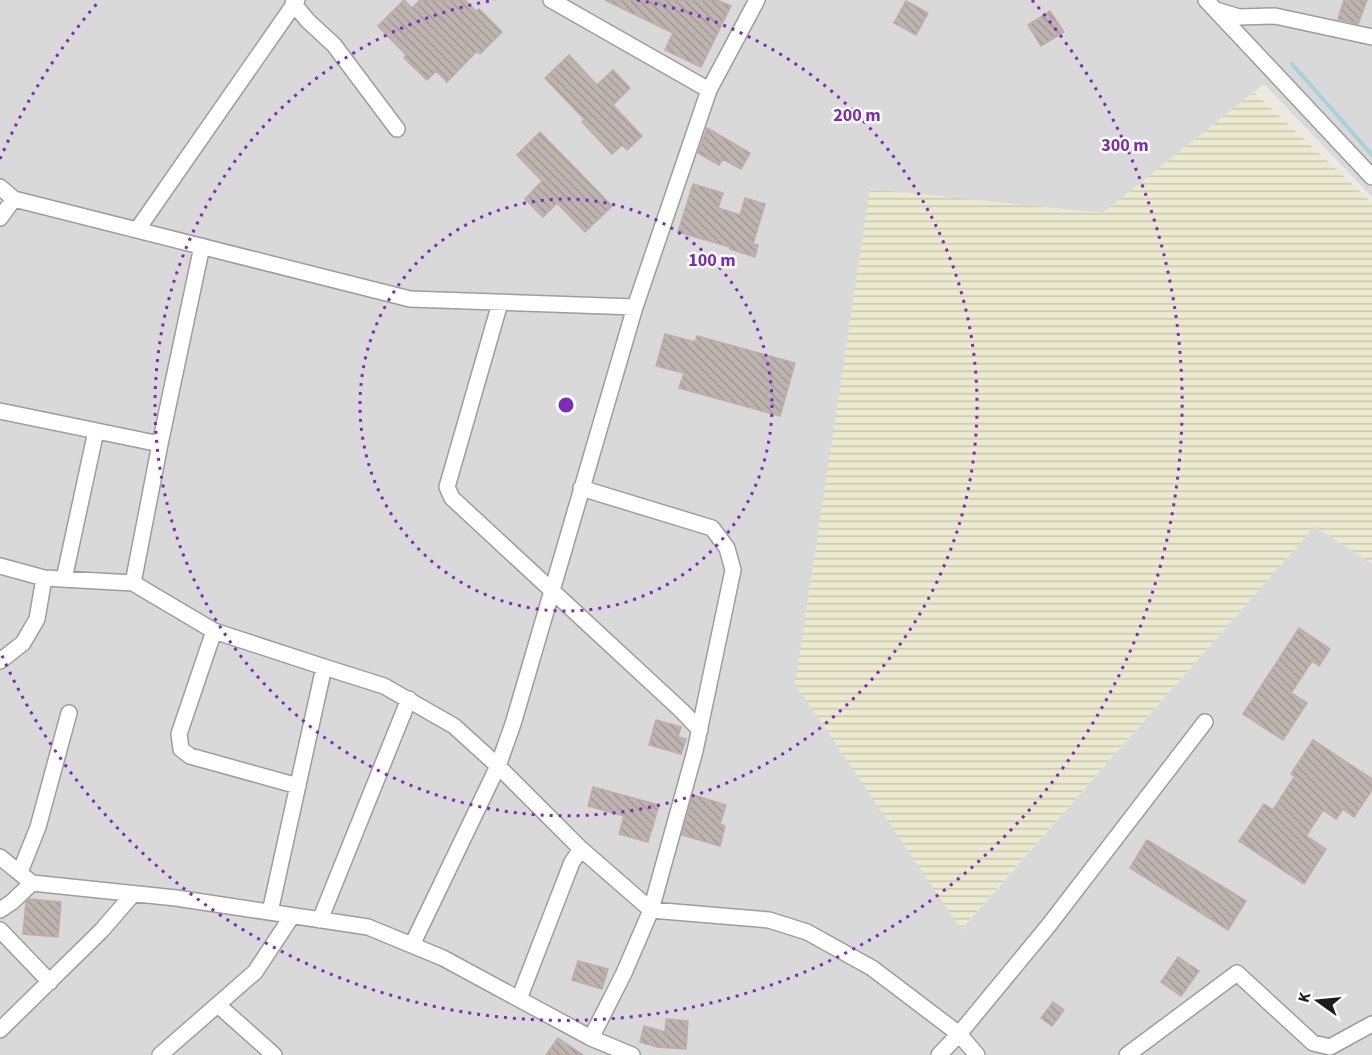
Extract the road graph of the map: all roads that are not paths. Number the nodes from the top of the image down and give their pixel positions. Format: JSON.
{"nodes":[{"id":1,"x":551,"y":0,"type":"edge"},
{"id":2,"x":295,"y":2,"type":"edge"},
{"id":3,"x":752,"y":2,"type":"edge"},
{"id":4,"x":1210,"y":5,"type":"edge"},
{"id":5,"x":1372,"y":37,"type":"edge"},
{"id":6,"x":709,"y":90,"type":"junction"},
{"id":7,"x":397,"y":129,"type":"dead end"},
{"id":8,"x":1372,"y":177,"type":"edge"},
{"id":9,"x":0,"y":187,"type":"edge"},
{"id":10,"x":14,"y":200,"type":"junction"},
{"id":11,"x":0,"y":218,"type":"edge"},
{"id":12,"x":136,"y":230,"type":"junction"},
{"id":13,"x":202,"y":246,"type":"junction"},
{"id":14,"x":500,"y":303,"type":"junction"},
{"id":15,"x":635,"y":307,"type":"junction"},
{"id":16,"x":0,"y":411,"type":"edge"},
{"id":17,"x":96,"y":431,"type":"junction"},
{"id":18,"x":160,"y":444,"type":"junction"},
{"id":19,"x":581,"y":488,"type":"junction"},
{"id":20,"x":0,"y":566,"type":"edge"},
{"id":21,"x":44,"y":578,"type":"junction"},
{"id":22,"x":64,"y":579,"type":"junction"},
{"id":23,"x":133,"y":583,"type":"junction"},
{"id":24,"x":552,"y":592,"type":"junction"},
{"id":25,"x":214,"y":631,"type":"junction"},
{"id":26,"x":0,"y":661,"type":"edge"},
{"id":27,"x":324,"y":667,"type":"junction"},
{"id":28,"x":409,"y":699,"type":"junction"},
{"id":29,"x":69,"y":713,"type":"dead end"},
{"id":30,"x":1205,"y":722,"type":"dead end"},
{"id":31,"x":700,"y":730,"type":"junction"},
{"id":32,"x":498,"y":766,"type":"junction"},
{"id":33,"x":298,"y":786,"type":"junction"},
{"id":34,"x":580,"y":849,"type":"junction"},
{"id":35,"x":0,"y":857,"type":"edge"},
{"id":36,"x":20,"y":872,"type":"junction"},
{"id":37,"x":32,"y":883,"type":"junction"},
{"id":38,"x":133,"y":894,"type":"junction"},
{"id":39,"x":0,"y":910,"type":"edge"},
{"id":40,"x":651,"y":910,"type":"junction"},
{"id":41,"x":270,"y":912,"type":"junction"},
{"id":42,"x":292,"y":916,"type":"junction"},
{"id":43,"x":320,"y":920,"type":"junction"},
{"id":44,"x":0,"y":930,"type":"edge"},
{"id":45,"x":412,"y":945,"type":"junction"},
{"id":46,"x":50,"y":982,"type":"junction"},
{"id":47,"x":519,"y":999,"type":"junction"},
{"id":48,"x":218,"y":1005,"type":"junction"},
{"id":49,"x":1372,"y":1024,"type":"edge"},
{"id":50,"x":0,"y":1030,"type":"edge"},
{"id":51,"x":959,"y":1034,"type":"junction"},
{"id":52,"x":595,"y":1046,"type":"edge"},
{"id":53,"x":1132,"y":1053,"type":"edge"},
{"id":54,"x":160,"y":1055,"type":"edge"},
{"id":55,"x":274,"y":1055,"type":"edge"},
{"id":56,"x":632,"y":1055,"type":"edge"},
{"id":57,"x":939,"y":1055,"type":"edge"},
{"id":58,"x":977,"y":1055,"type":"edge"}],
"edges":[{"from":1,"to":6,"type":"street"},
{"from":2,"to":7,"type":"street"},
{"from":2,"to":12,"type":"street"},
{"from":3,"to":6,"type":"street"},
{"from":4,"to":5,"type":"street"},
{"from":4,"to":8,"type":"street"},
{"from":6,"to":15,"type":"street"},
{"from":9,"to":10,"type":"street"},
{"from":10,"to":11,"type":"street"},
{"from":10,"to":12,"type":"street"},
{"from":12,"to":13,"type":"street"},
{"from":13,"to":14,"type":"street"},
{"from":13,"to":18,"type":"street"},
{"from":14,"to":15,"type":"street"},
{"from":14,"to":24,"type":"street"},
{"from":15,"to":19,"type":"street"},
{"from":16,"to":17,"type":"street"},
{"from":17,"to":18,"type":"street"},
{"from":17,"to":22,"type":"street"},
{"from":18,"to":23,"type":"street"},
{"from":19,"to":24,"type":"street"},
{"from":19,"to":31,"type":"street"},
{"from":20,"to":21,"type":"street"},
{"from":21,"to":22,"type":"street"},
{"from":21,"to":26,"type":"street"},
{"from":22,"to":23,"type":"street"},
{"from":23,"to":25,"type":"street"},
{"from":24,"to":31,"type":"street"},
{"from":24,"to":32,"type":"street"},
{"from":25,"to":27,"type":"street"},
{"from":25,"to":33,"type":"street"},
{"from":27,"to":28,"type":"street"},
{"from":27,"to":33,"type":"street"},
{"from":28,"to":32,"type":"street"},
{"from":28,"to":43,"type":"street"},
{"from":29,"to":36,"type":"street"},
{"from":30,"to":51,"type":"street"},
{"from":31,"to":40,"type":"street"},
{"from":32,"to":34,"type":"street"},
{"from":32,"to":45,"type":"street"},
{"from":33,"to":41,"type":"street"},
{"from":34,"to":40,"type":"street"},
{"from":34,"to":47,"type":"street"},
{"from":35,"to":36,"type":"street"},
{"from":36,"to":37,"type":"street"},
{"from":37,"to":38,"type":"street"},
{"from":37,"to":39,"type":"street"},
{"from":38,"to":41,"type":"street"},
{"from":38,"to":46,"type":"street"},
{"from":40,"to":51,"type":"street"},
{"from":40,"to":52,"type":"street"},
{"from":41,"to":42,"type":"street"},
{"from":42,"to":43,"type":"street"},
{"from":42,"to":48,"type":"street"},
{"from":43,"to":45,"type":"street"},
{"from":44,"to":46,"type":"street"},
{"from":45,"to":47,"type":"street"},
{"from":46,"to":50,"type":"street"},
{"from":47,"to":52,"type":"street"},
{"from":48,"to":54,"type":"street"},
{"from":48,"to":55,"type":"street"},
{"from":49,"to":53,"type":"street"},
{"from":51,"to":57,"type":"street"},
{"from":51,"to":58,"type":"street"},
{"from":52,"to":56,"type":"street"}]}
